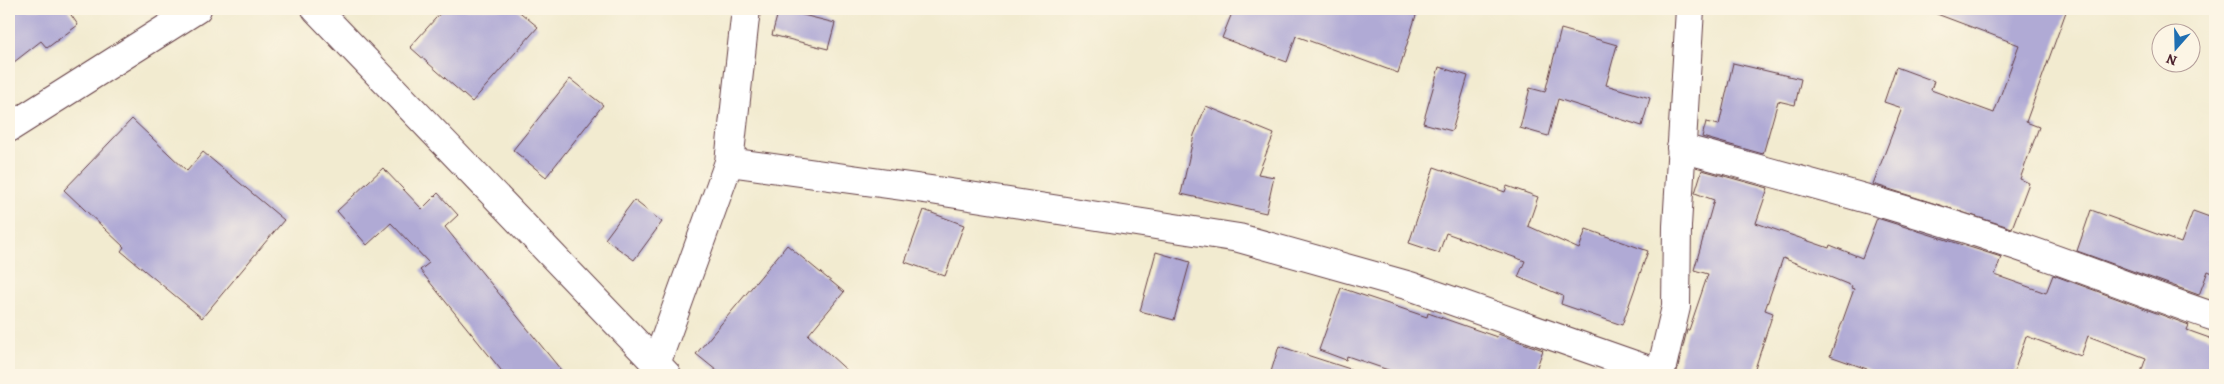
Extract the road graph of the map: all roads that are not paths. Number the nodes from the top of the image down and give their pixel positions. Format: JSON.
{"nodes":[{"id":1,"x":197,"y":9,"type":"edge"},
{"id":2,"x":316,"y":9,"type":"edge"},
{"id":3,"x":746,"y":9,"type":"edge"},
{"id":4,"x":1690,"y":9,"type":"edge"},
{"id":5,"x":9,"y":128,"type":"edge"},
{"id":6,"x":1681,"y":148,"type":"junction"},
{"id":7,"x":729,"y":162,"type":"junction"},
{"id":8,"x":2215,"y":317,"type":"edge"},
{"id":9,"x":662,"y":370,"type":"edge"},
{"id":10,"x":1660,"y":375,"type":"edge"}],
"edges":[{"from":1,"to":5,"type":"street"},
{"from":2,"to":9,"type":"street"},
{"from":3,"to":7,"type":"street"},
{"from":4,"to":6,"type":"street"},
{"from":6,"to":8,"type":"street"},
{"from":6,"to":10,"type":"street"},
{"from":7,"to":9,"type":"street"},
{"from":7,"to":10,"type":"street"}]}
